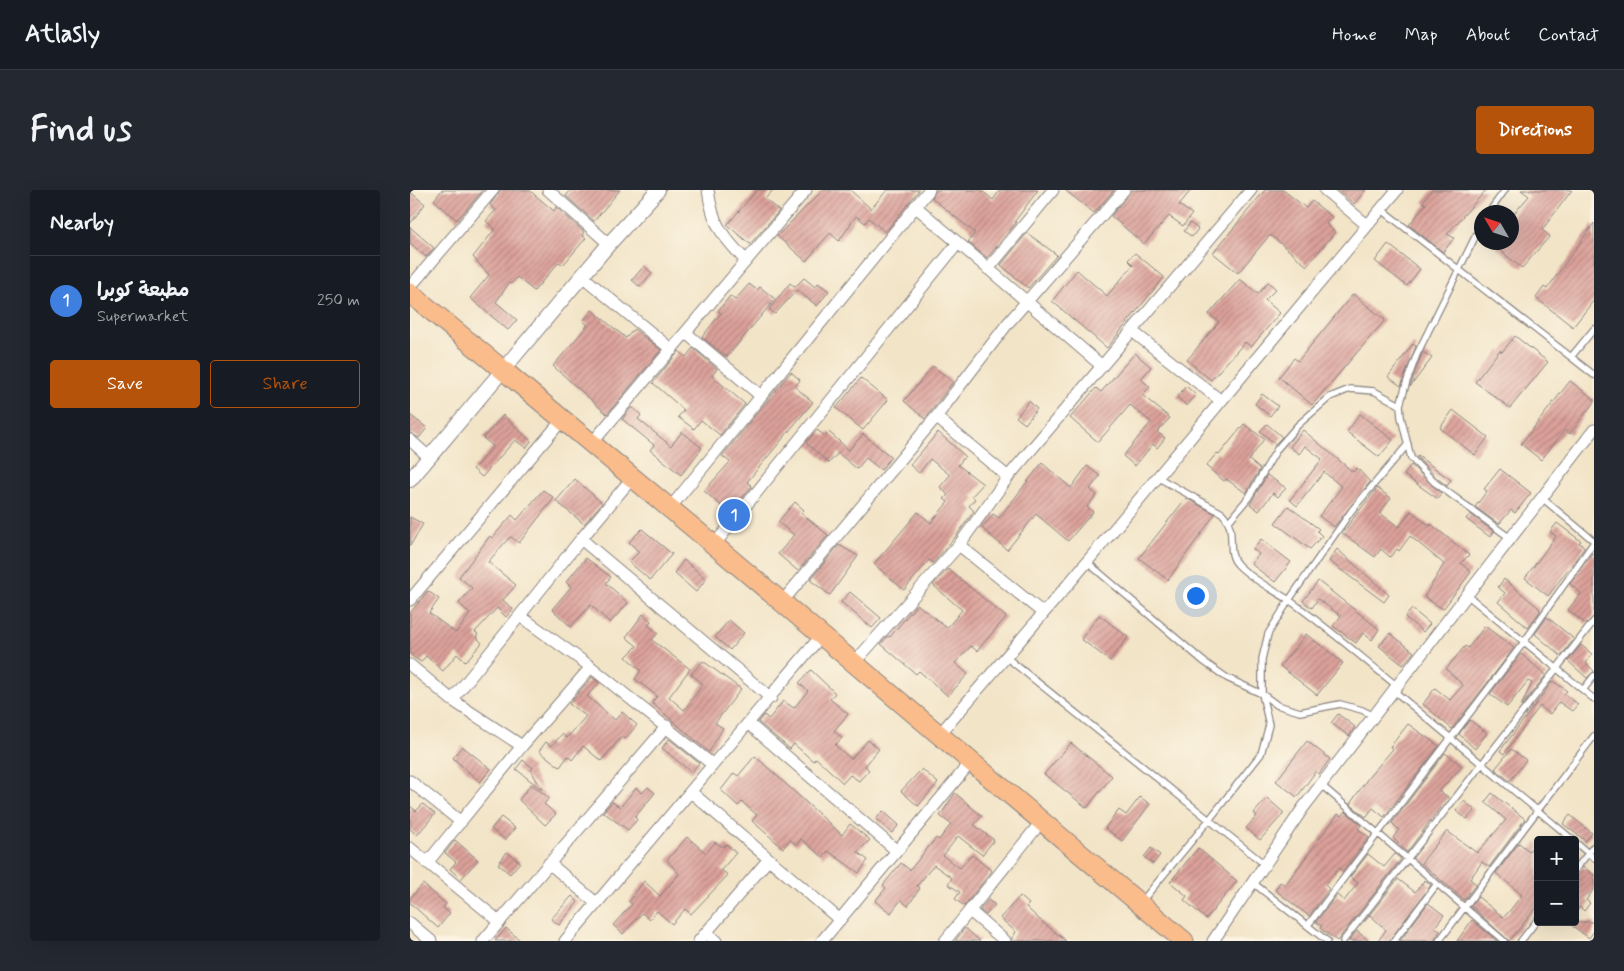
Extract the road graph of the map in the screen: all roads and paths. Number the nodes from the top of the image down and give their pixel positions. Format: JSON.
{"nodes":[{"id":1,"x":493,"y":190,"type":"edge"},
{"id":2,"x":548,"y":190,"type":"edge"},
{"id":3,"x":658,"y":190,"type":"edge"},
{"id":4,"x":708,"y":190,"type":"edge"},
{"id":5,"x":806,"y":190,"type":"edge"},
{"id":6,"x":928,"y":190,"type":"edge"},
{"id":7,"x":1053,"y":190,"type":"edge"},
{"id":8,"x":1124,"y":190,"type":"edge"},
{"id":9,"x":1251,"y":190,"type":"edge"},
{"id":10,"x":1325,"y":190,"type":"edge"},
{"id":11,"x":1397,"y":190,"type":"edge"},
{"id":12,"x":1505,"y":190,"type":"edge"},
{"id":13,"x":1494,"y":205,"type":"edge"},
{"id":14,"x":915,"y":206,"type":"junction"},
{"id":15,"x":1381,"y":209,"type":"junction"},
{"id":16,"x":1367,"y":225,"type":"junction"},
{"id":17,"x":1474,"y":238,"type":"edge"},
{"id":18,"x":958,"y":243,"type":"junction"},
{"id":19,"x":608,"y":244,"type":"junction"},
{"id":20,"x":746,"y":261,"type":"junction"},
{"id":21,"x":988,"y":269,"type":"junction"},
{"id":22,"x":1458,"y":269,"type":"junction"},
{"id":23,"x":582,"y":276,"type":"junction"},
{"id":24,"x":410,"y":287,"type":"edge"},
{"id":25,"x":410,"y":292,"type":"edge"},
{"id":26,"x":1027,"y":302,"type":"junction"},
{"id":27,"x":1594,"y":329,"type":"edge"},
{"id":28,"x":1132,"y":331,"type":"junction"},
{"id":29,"x":686,"y":333,"type":"junction"},
{"id":30,"x":672,"y":350,"type":"junction"},
{"id":31,"x":1571,"y":357,"type":"junction"},
{"id":32,"x":1102,"y":366,"type":"junction"},
{"id":33,"x":503,"y":369,"type":"junction"},
{"id":34,"x":1594,"y":375,"type":"edge"},
{"id":35,"x":761,"y":396,"type":"junction"},
{"id":36,"x":1220,"y":400,"type":"junction"},
{"id":37,"x":1400,"y":405,"type":"junction"},
{"id":38,"x":936,"y":417,"type":"junction"},
{"id":39,"x":563,"y":420,"type":"junction"},
{"id":40,"x":1594,"y":430,"type":"edge"},
{"id":41,"x":410,"y":440,"type":"edge"},
{"id":42,"x":592,"y":443,"type":"junction"},
{"id":43,"x":1408,"y":444,"type":"junction"},
{"id":44,"x":430,"y":457,"type":"junction"},
{"id":45,"x":633,"y":477,"type":"junction"},
{"id":46,"x":1008,"y":477,"type":"junction"},
{"id":47,"x":1157,"y":477,"type":"junction"},
{"id":48,"x":410,"y":480,"type":"edge"},
{"id":49,"x":1541,"y":497,"type":"junction"},
{"id":50,"x":670,"y":508,"type":"junction"},
{"id":51,"x":1229,"y":521,"type":"junction"},
{"id":52,"x":1510,"y":538,"type":"junction"},
{"id":53,"x":581,"y":539,"type":"junction"},
{"id":54,"x":1594,"y":542,"type":"edge"},
{"id":55,"x":714,"y":545,"type":"junction"},
{"id":56,"x":959,"y":545,"type":"junction"},
{"id":57,"x":1087,"y":561,"type":"junction"},
{"id":58,"x":1467,"y":595,"type":"junction"},
{"id":59,"x":410,"y":600,"type":"edge"},
{"id":60,"x":1289,"y":600,"type":"junction"},
{"id":61,"x":782,"y":602,"type":"junction"},
{"id":62,"x":1043,"y":613,"type":"junction"},
{"id":63,"x":520,"y":616,"type":"junction"},
{"id":64,"x":1594,"y":620,"type":"edge"},
{"id":65,"x":821,"y":636,"type":"junction"},
{"id":66,"x":1524,"y":642,"type":"junction"},
{"id":67,"x":1006,"y":657,"type":"junction"},
{"id":68,"x":854,"y":663,"type":"junction"},
{"id":69,"x":410,"y":665,"type":"edge"},
{"id":70,"x":591,"y":667,"type":"junction"},
{"id":71,"x":1557,"y":669,"type":"junction"},
{"id":72,"x":1594,"y":676,"type":"edge"},
{"id":73,"x":1395,"y":688,"type":"junction"},
{"id":74,"x":1583,"y":690,"type":"junction"},
{"id":75,"x":1262,"y":694,"type":"junction"},
{"id":76,"x":771,"y":698,"type":"junction"},
{"id":77,"x":1594,"y":698,"type":"edge"},
{"id":78,"x":452,"y":700,"type":"junction"},
{"id":79,"x":1374,"y":716,"type":"junction"},
{"id":80,"x":749,"y":724,"type":"junction"},
{"id":81,"x":667,"y":726,"type":"junction"},
{"id":82,"x":939,"y":735,"type":"junction"},
{"id":83,"x":1594,"y":736,"type":"edge"},
{"id":84,"x":1451,"y":738,"type":"junction"},
{"id":85,"x":522,"y":746,"type":"junction"},
{"id":86,"x":970,"y":762,"type":"junction"},
{"id":87,"x":1481,"y":763,"type":"junction"},
{"id":88,"x":713,"y":765,"type":"junction"},
{"id":89,"x":410,"y":781,"type":"edge"},
{"id":90,"x":1320,"y":784,"type":"junction"},
{"id":91,"x":691,"y":792,"type":"junction"},
{"id":92,"x":1537,"y":811,"type":"junction"},
{"id":93,"x":1210,"y":820,"type":"junction"},
{"id":94,"x":461,"y":822,"type":"junction"},
{"id":95,"x":1041,"y":822,"type":"junction"},
{"id":96,"x":1378,"y":833,"type":"junction"},
{"id":97,"x":1568,"y":836,"type":"edge"},
{"id":98,"x":1579,"y":845,"type":"edge"},
{"id":99,"x":1594,"y":846,"type":"edge"},
{"id":100,"x":410,"y":848,"type":"edge"},
{"id":101,"x":897,"y":851,"type":"junction"},
{"id":102,"x":1588,"y":853,"type":"junction"},
{"id":103,"x":1408,"y":858,"type":"junction"},
{"id":104,"x":1594,"y":858,"type":"edge"},
{"id":105,"x":768,"y":860,"type":"junction"},
{"id":106,"x":428,"y":863,"type":"junction"},
{"id":107,"x":549,"y":863,"type":"junction"},
{"id":108,"x":1263,"y":863,"type":"junction"},
{"id":109,"x":1579,"y":865,"type":"edge"},
{"id":110,"x":1252,"y":882,"type":"junction"},
{"id":111,"x":1437,"y":884,"type":"junction"},
{"id":112,"x":596,"y":903,"type":"junction"},
{"id":113,"x":1139,"y":904,"type":"junction"},
{"id":114,"x":1465,"y":908,"type":"junction"},
{"id":115,"x":970,"y":911,"type":"junction"},
{"id":116,"x":840,"y":920,"type":"junction"},
{"id":117,"x":500,"y":922,"type":"junction"},
{"id":118,"x":410,"y":923,"type":"edge"},
{"id":119,"x":1534,"y":924,"type":"edge"},
{"id":120,"x":1308,"y":925,"type":"junction"},
{"id":121,"x":702,"y":937,"type":"edge"},
{"id":122,"x":431,"y":941,"type":"edge"},
{"id":123,"x":484,"y":941,"type":"edge"},
{"id":124,"x":565,"y":941,"type":"edge"},
{"id":125,"x":716,"y":941,"type":"edge"},
{"id":126,"x":822,"y":941,"type":"edge"},
{"id":127,"x":945,"y":941,"type":"edge"},
{"id":128,"x":1005,"y":941,"type":"edge"},
{"id":129,"x":1184,"y":941,"type":"edge"},
{"id":130,"x":1213,"y":941,"type":"edge"},
{"id":131,"x":1327,"y":941,"type":"edge"},
{"id":132,"x":1343,"y":941,"type":"edge"},
{"id":133,"x":1394,"y":941,"type":"edge"},
{"id":134,"x":1439,"y":941,"type":"edge"},
{"id":135,"x":1504,"y":941,"type":"edge"},
{"id":136,"x":1521,"y":941,"type":"edge"}],
"edges":[{"from":1,"to":24,"type":"street"},
{"from":2,"to":19,"type":"street"},
{"from":3,"to":19,"type":"street"},
{"from":4,"to":20,"type":"street"},
{"from":5,"to":20,"type":"street"},
{"from":6,"to":14,"type":"street"},
{"from":7,"to":21,"type":"street"},
{"from":8,"to":26,"type":"street"},
{"from":9,"to":28,"type":"street"},
{"from":10,"to":16,"type":"street"},
{"from":11,"to":15,"type":"street"},
{"from":12,"to":13,"type":"lane"},
{"from":14,"to":18,"type":"street"},
{"from":14,"to":35,"type":"street"},
{"from":15,"to":16,"type":"street"},
{"from":15,"to":22,"type":"lane"},
{"from":16,"to":36,"type":"street"},
{"from":17,"to":22,"type":"lane"},
{"from":18,"to":21,"type":"street"},
{"from":18,"to":55,"type":"street"},
{"from":19,"to":23,"type":"street"},
{"from":20,"to":29,"type":"street"},
{"from":21,"to":26,"type":"street"},
{"from":22,"to":31,"type":"lane"},
{"from":22,"to":37,"type":"lane"},
{"from":23,"to":30,"type":"street"},
{"from":23,"to":33,"type":"street"},
{"from":25,"to":33,"type":"highway"},
{"from":26,"to":32,"type":"street"},
{"from":26,"to":38,"type":"street"},
{"from":27,"to":31,"type":"lane"},
{"from":28,"to":32,"type":"street"},
{"from":28,"to":36,"type":"street"},
{"from":29,"to":30,"type":"street"},
{"from":29,"to":35,"type":"street"},
{"from":30,"to":42,"type":"street"},
{"from":31,"to":34,"type":"lane"},
{"from":32,"to":46,"type":"street"},
{"from":33,"to":39,"type":"highway"},
{"from":33,"to":44,"type":"street"},
{"from":35,"to":50,"type":"street"},
{"from":36,"to":47,"type":"street"},
{"from":37,"to":43,"type":"lane"},
{"from":37,"to":51,"type":"lane"},
{"from":38,"to":46,"type":"street"},
{"from":38,"to":61,"type":"street"},
{"from":39,"to":42,"type":"highway"},
{"from":39,"to":59,"type":"street"},
{"from":40,"to":49,"type":"street"},
{"from":41,"to":44,"type":"street"},
{"from":42,"to":45,"type":"highway"},
{"from":43,"to":52,"type":"lane"},
{"from":43,"to":60,"type":"lane"},
{"from":44,"to":48,"type":"street"},
{"from":45,"to":50,"type":"highway"},
{"from":45,"to":53,"type":"street"},
{"from":46,"to":56,"type":"street"},
{"from":47,"to":51,"type":"lane"},
{"from":47,"to":57,"type":"street"},
{"from":49,"to":52,"type":"street"},
{"from":49,"to":54,"type":"lane"},
{"from":50,"to":55,"type":"highway"},
{"from":51,"to":60,"type":"lane"},
{"from":52,"to":58,"type":"street"},
{"from":53,"to":63,"type":"street"},
{"from":53,"to":76,"type":"street"},
{"from":54,"to":66,"type":"lane"},
{"from":55,"to":61,"type":"highway"},
{"from":56,"to":62,"type":"street"},
{"from":56,"to":68,"type":"street"},
{"from":57,"to":62,"type":"street"},
{"from":57,"to":75,"type":"lane"},
{"from":58,"to":66,"type":"lane"},
{"from":58,"to":73,"type":"street"},
{"from":60,"to":73,"type":"lane"},
{"from":60,"to":75,"type":"lane"},
{"from":61,"to":65,"type":"highway"},
{"from":62,"to":67,"type":"street"},
{"from":63,"to":70,"type":"street"},
{"from":63,"to":78,"type":"street"},
{"from":64,"to":71,"type":"lane"},
{"from":65,"to":68,"type":"highway"},
{"from":65,"to":76,"type":"street"},
{"from":66,"to":71,"type":"lane"},
{"from":66,"to":84,"type":"lane"},
{"from":67,"to":82,"type":"street"},
{"from":67,"to":93,"type":"lane"},
{"from":68,"to":82,"type":"highway"},
{"from":69,"to":78,"type":"street"},
{"from":70,"to":81,"type":"street"},
{"from":70,"to":85,"type":"street"},
{"from":71,"to":74,"type":"lane"},
{"from":71,"to":87,"type":"lane"},
{"from":72,"to":74,"type":"lane"},
{"from":73,"to":79,"type":"street"},
{"from":73,"to":84,"type":"lane"},
{"from":74,"to":77,"type":"lane"},
{"from":75,"to":79,"type":"lane"},
{"from":75,"to":93,"type":"lane"},
{"from":76,"to":80,"type":"street"},
{"from":78,"to":85,"type":"street"},
{"from":79,"to":90,"type":"street"},
{"from":80,"to":88,"type":"street"},
{"from":80,"to":101,"type":"street"},
{"from":81,"to":88,"type":"street"},
{"from":81,"to":107,"type":"street"},
{"from":82,"to":86,"type":"highway"},
{"from":83,"to":92,"type":"lane"},
{"from":84,"to":87,"type":"lane"},
{"from":84,"to":96,"type":"lane"},
{"from":85,"to":94,"type":"street"},
{"from":86,"to":95,"type":"highway"},
{"from":86,"to":101,"type":"street"},
{"from":87,"to":92,"type":"lane"},
{"from":87,"to":103,"type":"lane"},
{"from":88,"to":91,"type":"street"},
{"from":89,"to":94,"type":"street"},
{"from":90,"to":96,"type":"lane"},
{"from":90,"to":108,"type":"street"},
{"from":91,"to":105,"type":"street"},
{"from":91,"to":112,"type":"street"},
{"from":92,"to":97,"type":"lane"},
{"from":92,"to":114,"type":"lane"},
{"from":93,"to":108,"type":"lane"},
{"from":93,"to":113,"type":"lane"},
{"from":94,"to":106,"type":"street"},
{"from":95,"to":113,"type":"highway"},
{"from":95,"to":115,"type":"street"},
{"from":96,"to":103,"type":"lane"},
{"from":96,"to":120,"type":"lane"},
{"from":98,"to":102,"type":"lane"},
{"from":99,"to":102,"type":"lane"},
{"from":100,"to":106,"type":"street"},
{"from":101,"to":116,"type":"street"},
{"from":102,"to":104,"type":"lane"},
{"from":102,"to":109,"type":"lane"},
{"from":103,"to":111,"type":"lane"},
{"from":103,"to":132,"type":"lane"},
{"from":105,"to":116,"type":"street"},
{"from":105,"to":121,"type":"street"},
{"from":106,"to":117,"type":"street"},
{"from":107,"to":112,"type":"street"},
{"from":107,"to":117,"type":"street"},
{"from":108,"to":110,"type":"street"},
{"from":110,"to":120,"type":"lane"},
{"from":110,"to":130,"type":"street"},
{"from":111,"to":114,"type":"lane"},
{"from":111,"to":133,"type":"lane"},
{"from":112,"to":124,"type":"street"},
{"from":113,"to":129,"type":"highway"},
{"from":114,"to":134,"type":"lane"},
{"from":114,"to":135,"type":"lane"},
{"from":115,"to":127,"type":"street"},
{"from":115,"to":128,"type":"street"},
{"from":116,"to":126,"type":"street"},
{"from":117,"to":123,"type":"street"},
{"from":118,"to":122,"type":"street"},
{"from":119,"to":136,"type":"lane"},
{"from":120,"to":131,"type":"lane"},
{"from":121,"to":125,"type":"street"}]}
